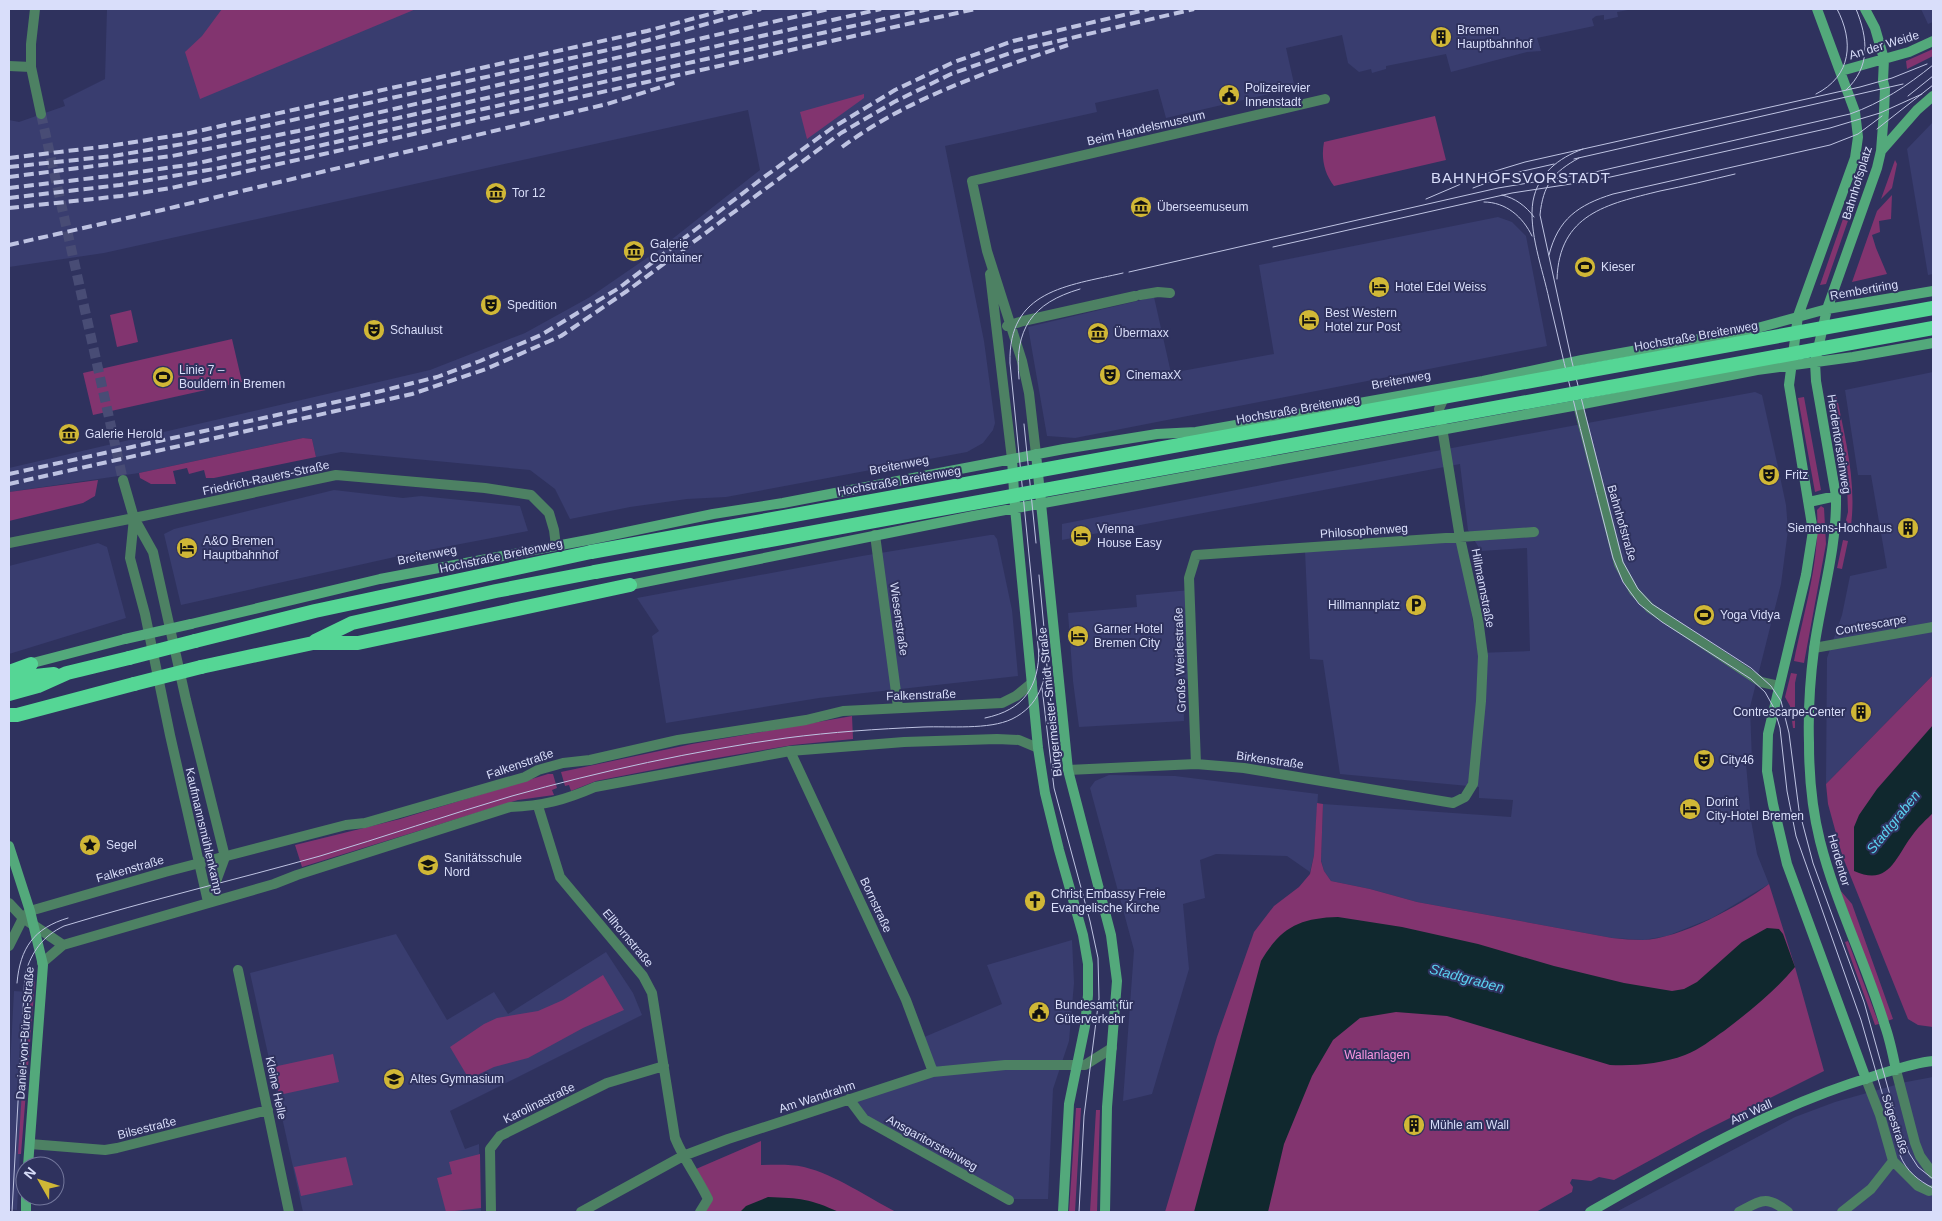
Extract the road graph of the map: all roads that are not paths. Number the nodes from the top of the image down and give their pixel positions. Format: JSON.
{"nodes":[{"id":1,"x":35,"y":9,"type":"edge"},
{"id":2,"x":1817,"y":9,"type":"edge"},
{"id":3,"x":1865,"y":9,"type":"edge"},
{"id":4,"x":1933,"y":41,"type":"edge"},
{"id":5,"x":1884,"y":59,"type":"junction"},
{"id":6,"x":9,"y":66,"type":"edge"},
{"id":7,"x":31,"y":67,"type":"junction"},
{"id":8,"x":1841,"y":71,"type":"junction"},
{"id":9,"x":1933,"y":96,"type":"edge"},
{"id":10,"x":1325,"y":99,"type":"dead end"},
{"id":11,"x":41,"y":114,"type":"tunnel mouth"},
{"id":12,"x":1881,"y":151,"type":"junction"},
{"id":13,"x":972,"y":180,"type":"joint"},
{"id":14,"x":988,"y":250,"type":"junction"},
{"id":15,"x":1933,"y":291,"type":"edge"},
{"id":16,"x":1170,"y":293,"type":"dead end"},
{"id":17,"x":1933,"y":308,"type":"edge"},
{"id":18,"x":1827,"y":309,"type":"junction"},
{"id":19,"x":1798,"y":316,"type":"junction"},
{"id":20,"x":1012,"y":324,"type":"junction"},
{"id":21,"x":1933,"y":328,"type":"edge"},
{"id":22,"x":997,"y":331,"type":"junction"},
{"id":23,"x":1933,"y":343,"type":"edge"},
{"id":24,"x":1815,"y":362,"type":"junction"},
{"id":25,"x":1791,"y":366,"type":"junction"},
{"id":26,"x":1451,"y":387,"type":"junction"},
{"id":27,"x":1578,"y":405,"type":"junction"},
{"id":28,"x":1442,"y":429,"type":"junction"},
{"id":29,"x":1196,"y":432,"type":"junction"},
{"id":30,"x":1036,"y":454,"type":"junction"},
{"id":31,"x":1012,"y":459,"type":"junction"},
{"id":32,"x":1206,"y":473,"type":"junction"},
{"id":33,"x":124,"y":480,"type":"tunnel mouth"},
{"id":34,"x":1836,"y":496,"type":"junction"},
{"id":35,"x":1809,"y":502,"type":"junction"},
{"id":36,"x":1042,"y":503,"type":"junction"},
{"id":37,"x":1015,"y":508,"type":"junction"},
{"id":38,"x":134,"y":518,"type":"junction"},
{"id":39,"x":1534,"y":532,"type":"dead end"},
{"id":40,"x":875,"y":535,"type":"junction"},
{"id":41,"x":1460,"y":538,"type":"junction"},
{"id":42,"x":9,"y":543,"type":"edge"},
{"id":43,"x":556,"y":546,"type":"junction"},
{"id":44,"x":1196,"y":555,"type":"joint"},
{"id":45,"x":630,"y":585,"type":"joint"},
{"id":46,"x":1933,"y":627,"type":"edge"},
{"id":47,"x":312,"y":643,"type":"junction"},
{"id":48,"x":1814,"y":648,"type":"junction"},
{"id":49,"x":31,"y":664,"type":"junction"},
{"id":50,"x":9,"y":668,"type":"edge"},
{"id":51,"x":9,"y":672,"type":"edge"},
{"id":52,"x":67,"y":673,"type":"junction"},
{"id":53,"x":9,"y":682,"type":"edge"},
{"id":54,"x":1032,"y":683,"type":"junction"},
{"id":55,"x":1779,"y":686,"type":"junction"},
{"id":56,"x":9,"y":694,"type":"edge"},
{"id":57,"x":898,"y":707,"type":"junction"},
{"id":58,"x":12,"y":718,"type":"edge"},
{"id":59,"x":1038,"y":748,"type":"junction"},
{"id":60,"x":790,"y":751,"type":"junction"},
{"id":61,"x":1196,"y":764,"type":"junction"},
{"id":62,"x":1068,"y":770,"type":"junction"},
{"id":63,"x":1465,"y":797,"type":"joint"},
{"id":64,"x":538,"y":806,"type":"junction"},
{"id":65,"x":9,"y":846,"type":"edge"},
{"id":66,"x":225,"y":858,"type":"junction"},
{"id":67,"x":199,"y":864,"type":"junction"},
{"id":68,"x":9,"y":903,"type":"edge"},
{"id":69,"x":208,"y":903,"type":"junction"},
{"id":70,"x":27,"y":915,"type":"junction"},
{"id":71,"x":33,"y":925,"type":"junction"},
{"id":72,"x":63,"y":945,"type":"junction"},
{"id":73,"x":9,"y":946,"type":"edge"},
{"id":74,"x":42,"y":963,"type":"junction"},
{"id":75,"x":238,"y":970,"type":"dead end"},
{"id":76,"x":1112,"y":1048,"type":"junction"},
{"id":77,"x":1933,"y":1061,"type":"edge"},
{"id":78,"x":1076,"y":1065,"type":"junction"},
{"id":79,"x":664,"y":1066,"type":"junction"},
{"id":80,"x":1896,"y":1070,"type":"junction"},
{"id":81,"x":933,"y":1072,"type":"junction"},
{"id":82,"x":1866,"y":1079,"type":"junction"},
{"id":83,"x":849,"y":1099,"type":"junction"},
{"id":84,"x":268,"y":1110,"type":"junction"},
{"id":85,"x":30,"y":1144,"type":"junction"},
{"id":86,"x":29,"y":1156,"type":"edge"},
{"id":87,"x":683,"y":1156,"type":"junction"},
{"id":88,"x":1893,"y":1161,"type":"junction"},
{"id":89,"x":1933,"y":1174,"type":"edge"},
{"id":90,"x":1931,"y":1190,"type":"edge"},
{"id":91,"x":1009,"y":1200,"type":"dead end"},
{"id":92,"x":289,"y":1212,"type":"edge"},
{"id":93,"x":491,"y":1212,"type":"edge"},
{"id":94,"x":581,"y":1212,"type":"edge"},
{"id":95,"x":700,"y":1212,"type":"edge"},
{"id":96,"x":1063,"y":1212,"type":"edge"},
{"id":97,"x":1105,"y":1212,"type":"edge"},
{"id":98,"x":1590,"y":1212,"type":"edge"},
{"id":99,"x":1740,"y":1212,"type":"edge"},
{"id":100,"x":1788,"y":1212,"type":"edge"},
{"id":101,"x":1842,"y":1212,"type":"edge"}],
"edges":[{"from":1,"to":7,"type":"street"},
{"from":2,"to":8,"type":"main road","name":"Bahnhofsplatz"},
{"from":3,"to":5,"type":"main road","name":"Bahnhofsplatz"},
{"from":4,"to":5,"type":"main road","name":"An der Weide"},
{"from":5,"to":8,"type":"main road","name":"An der Weide"},
{"from":5,"to":12,"type":"main road","name":"Bahnhofsplatz"},
{"from":6,"to":7,"type":"street"},
{"from":7,"to":11,"type":"street"},
{"from":8,"to":19,"type":"main road","name":"Bahnhofsplatz"},
{"from":9,"to":12,"type":"main road"},
{"from":10,"to":13,"type":"street","name":"Beim Handelsmuseum"},
{"from":12,"to":18,"type":"main road","name":"Bahnhofsplatz"},
{"from":13,"to":14,"type":"street","name":"Bürgermeister-Smidt-Straße"},
{"from":14,"to":20,"type":"street","name":"Bürgermeister-Smidt-Straße"},
{"from":14,"to":22,"type":"street","name":"Bürgermeister-Smidt-Straße"},
{"from":15,"to":18,"type":"main road","name":"Rembertiring"},
{"from":16,"to":20,"type":"street"},
{"from":17,"to":52,"type":"highway","name":"Hochstraße Breitenweg","bridge":true},
{"from":18,"to":19,"type":"main road","name":"Rembertiring"},
{"from":18,"to":24,"type":"main road","name":"Bahnhofsplatz"},
{"from":19,"to":25,"type":"main road"},
{"from":19,"to":26,"type":"main road","name":"Breitenweg"},
{"from":20,"to":22,"type":"street"},
{"from":20,"to":30,"type":"street","name":"Bürgermeister-Smidt-Straße"},
{"from":21,"to":47,"type":"highway","bridge":true},
{"from":22,"to":31,"type":"street","name":"Bürgermeister-Smidt-Straße"},
{"from":23,"to":24,"type":"main road"},
{"from":24,"to":25,"type":"main road"},
{"from":24,"to":34,"type":"main road","name":"Herdentorsteinweg"},
{"from":25,"to":27,"type":"main road"},
{"from":25,"to":35,"type":"main road"},
{"from":26,"to":28,"type":"street","name":"Hillmannstraße"},
{"from":26,"to":29,"type":"main road","name":"Breitenweg"},
{"from":27,"to":28,"type":"main road"},
{"from":27,"to":55,"type":"street","name":"Bahnhofstraße"},
{"from":28,"to":32,"type":"main road"},
{"from":28,"to":41,"type":"street","name":"Hillmannstraße"},
{"from":29,"to":30,"type":"main road","name":"Breitenweg"},
{"from":29,"to":32,"type":"main road"},
{"from":30,"to":31,"type":"main road","name":"Breitenweg"},
{"from":30,"to":36,"type":"main road","name":"Bürgermeister-Smidt-Straße"},
{"from":31,"to":37,"type":"main road","name":"Bürgermeister-Smidt-Straße"},
{"from":31,"to":43,"type":"main road","name":"Breitenweg"},
{"from":32,"to":36,"type":"main road"},
{"from":33,"to":38,"type":"street","name":"Kaufmannsmühlenkamp"},
{"from":34,"to":35,"type":"main road"},
{"from":34,"to":48,"type":"main road","name":"Herdentorsteinweg"},
{"from":35,"to":55,"type":"main road"},
{"from":36,"to":37,"type":"main road"},
{"from":36,"to":62,"type":"main road","name":"Bürgermeister-Smidt-Straße"},
{"from":37,"to":40,"type":"main road"},
{"from":37,"to":54,"type":"main road","name":"Bürgermeister-Smidt-Straße"},
{"from":38,"to":42,"type":"street","name":"Friedrich-Rauers-Straße"},
{"from":38,"to":43,"type":"street","name":"Friedrich-Rauers-Straße"},
{"from":38,"to":66,"type":"street","name":"Kaufmannsmühlenkamp"},
{"from":38,"to":67,"type":"street","name":"Kaufmannsmühlenkamp"},
{"from":39,"to":41,"type":"street","name":"Philosophenweg"},
{"from":40,"to":45,"type":"main road"},
{"from":40,"to":57,"type":"street","name":"Wiesenstraße"},
{"from":41,"to":44,"type":"street","name":"Philosophenweg"},
{"from":41,"to":63,"type":"street","name":"Hillmannstraße"},
{"from":43,"to":49,"type":"main road","name":"Breitenweg","bridge":true},
{"from":44,"to":61,"type":"street","name":"Große Weidestraße"},
{"from":45,"to":47,"type":"highway"},
{"from":46,"to":48,"type":"street","name":"Contrescarpe"},
{"from":47,"to":58,"type":"highway","bridge":true},
{"from":48,"to":80,"type":"main road","name":"Herdentor"},
{"from":49,"to":50,"type":"main road","name":"Breitenweg"},
{"from":49,"to":51,"type":"highway"},
{"from":52,"to":53,"type":"highway"},
{"from":52,"to":56,"type":"highway","name":"Hochstraße Breitenweg"},
{"from":54,"to":57,"type":"street","name":"Falkenstraße"},
{"from":54,"to":59,"type":"main road","name":"Bürgermeister-Smidt-Straße"},
{"from":55,"to":82,"type":"main road"},
{"from":57,"to":66,"type":"street","name":"Falkenstraße"},
{"from":59,"to":60,"type":"street"},
{"from":59,"to":78,"type":"main road","name":"Bürgermeister-Smidt-Straße"},
{"from":60,"to":64,"type":"street"},
{"from":60,"to":81,"type":"street","name":"Bornstraße"},
{"from":61,"to":62,"type":"street","name":"Birkenstraße"},
{"from":61,"to":63,"type":"street","name":"Birkenstraße"},
{"from":62,"to":76,"type":"main road","name":"Bürgermeister-Smidt-Straße"},
{"from":64,"to":69,"type":"street"},
{"from":64,"to":79,"type":"street","name":"Ellhornstraße"},
{"from":65,"to":70,"type":"main road","name":"Daniel-von-Büren-Straße"},
{"from":66,"to":67,"type":"street","name":"Falkenstraße"},
{"from":66,"to":69,"type":"street","name":"Kaufmannsmühlenkamp"},
{"from":67,"to":69,"type":"street","name":"Kaufmannsmühlenkamp"},
{"from":67,"to":70,"type":"street","name":"Falkenstraße"},
{"from":68,"to":70,"type":"street"},
{"from":69,"to":72,"type":"street"},
{"from":70,"to":71,"type":"main road","name":"Daniel-von-Büren-Straße"},
{"from":70,"to":73,"type":"street"},
{"from":71,"to":72,"type":"street"},
{"from":71,"to":74,"type":"main road","name":"Daniel-von-Büren-Straße"},
{"from":72,"to":74,"type":"street"},
{"from":74,"to":85,"type":"main road","name":"Daniel-von-Büren-Straße"},
{"from":75,"to":84,"type":"street","name":"Kleine Helle"},
{"from":76,"to":78,"type":"street"},
{"from":76,"to":97,"type":"main road","name":"Bürgermeister-Smidt-Straße"},
{"from":77,"to":80,"type":"main road","name":"Am Wall"},
{"from":78,"to":81,"type":"street","name":"Am Wandrahm"},
{"from":78,"to":96,"type":"main road","name":"Bürgermeister-Smidt-Straße"},
{"from":79,"to":87,"type":"street","name":"Ellhornstraße"},
{"from":79,"to":93,"type":"street","name":"Karolinastraße"},
{"from":80,"to":82,"type":"main road","name":"Am Wall"},
{"from":80,"to":89,"type":"street","name":"Sögestraße"},
{"from":81,"to":83,"type":"street","name":"Am Wandrahm"},
{"from":82,"to":88,"type":"street","name":"Sögestraße"},
{"from":82,"to":98,"type":"main road","name":"Am Wall"},
{"from":83,"to":87,"type":"street","name":"Am Wandrahm"},
{"from":83,"to":91,"type":"street","name":"Ansgaritorsteinweg"},
{"from":84,"to":85,"type":"street","name":"Bilsestraße"},
{"from":84,"to":92,"type":"street","name":"Kleine Helle"},
{"from":85,"to":86,"type":"main road","name":"Daniel-von-Büren-Straße"},
{"from":87,"to":94,"type":"street","name":"Am Wandrahm"},
{"from":87,"to":95,"type":"street","name":"Ellhornstraße"},
{"from":88,"to":90,"type":"street","name":"Sögestraße"},
{"from":88,"to":101,"type":"street"},
{"from":99,"to":100,"type":"street"}]}
